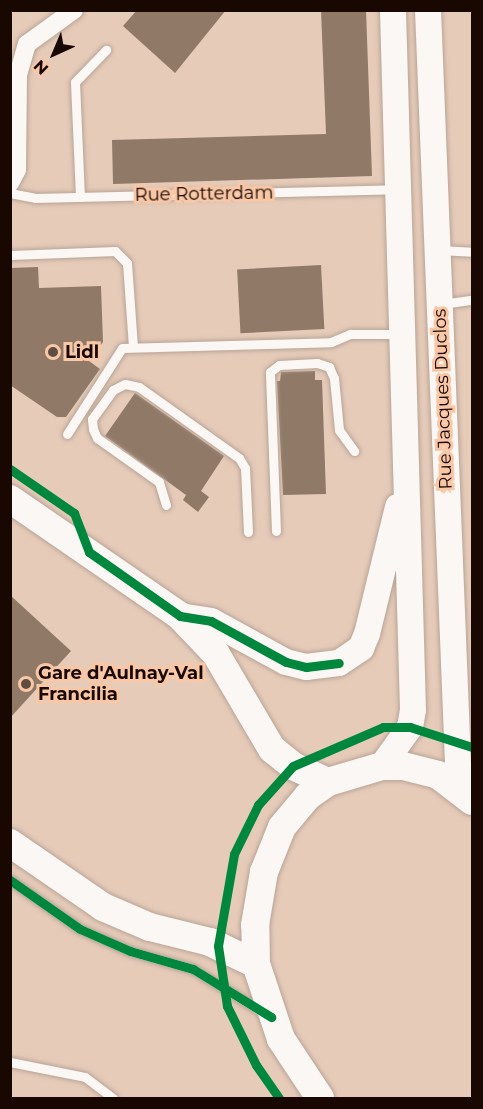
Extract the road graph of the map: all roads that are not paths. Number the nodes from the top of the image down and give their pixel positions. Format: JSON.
{"nodes":[{"id":1,"x":74,"y":10,"type":"edge"},
{"id":2,"x":393,"y":10,"type":"edge"},
{"id":3,"x":428,"y":10,"type":"edge"},
{"id":4,"x":106,"y":50,"type":"dead end"},
{"id":5,"x":10,"y":183,"type":"edge"},
{"id":6,"x":399,"y":189,"type":"junction"},
{"id":7,"x":10,"y":193,"type":"edge"},
{"id":8,"x":80,"y":197,"type":"junction"},
{"id":9,"x":437,"y":250,"type":"junction"},
{"id":10,"x":472,"y":252,"type":"edge"},
{"id":11,"x":10,"y":255,"type":"edge"},
{"id":12,"x":472,"y":300,"type":"edge"},
{"id":13,"x":440,"y":305,"type":"junction"},
{"id":14,"x":403,"y":334,"type":"junction"},
{"id":15,"x":133,"y":347,"type":"junction"},
{"id":16,"x":67,"y":434,"type":"dead end"},
{"id":17,"x":354,"y":451,"type":"dead end"},
{"id":18,"x":406,"y":475,"type":"junction"},
{"id":19,"x":10,"y":499,"type":"edge"},
{"id":20,"x":166,"y":505,"type":"dead end"},
{"id":21,"x":276,"y":531,"type":"dead end"},
{"id":22,"x":248,"y":532,"type":"dead end"},
{"id":23,"x":180,"y":616,"type":"junction"},
{"id":24,"x":450,"y":631,"type":"junction"},
{"id":25,"x":472,"y":700,"type":"edge"},
{"id":26,"x":382,"y":765,"type":"junction"},
{"id":27,"x":328,"y":782,"type":"junction"},
{"id":28,"x":466,"y":794,"type":"edge"},
{"id":29,"x":10,"y":843,"type":"edge"},
{"id":30,"x":10,"y":880,"type":"edge"},
{"id":31,"x":256,"y":964,"type":"junction"},
{"id":32,"x":271,"y":1017,"type":"junction"},
{"id":33,"x":10,"y":1062,"type":"edge"},
{"id":34,"x":113,"y":1098,"type":"edge"},
{"id":35,"x":320,"y":1098,"type":"edge"}],
"edges":[{"from":1,"to":5,"type":"street"},
{"from":2,"to":6,"type":"main road","name":"Rue Jacques Duclos"},
{"from":3,"to":9,"type":"main road","name":"Rue Jacques Duclos"},
{"from":4,"to":8,"type":"lane"},
{"from":6,"to":8,"type":"lane","name":"Rue Rotterdam"},
{"from":6,"to":14,"type":"main road","name":"Rue Jacques Duclos"},
{"from":7,"to":8,"type":"lane","name":"Rue Rotterdam"},
{"from":9,"to":10,"type":"lane"},
{"from":9,"to":13,"type":"main road","name":"Rue Jacques Duclos"},
{"from":11,"to":15,"type":"lane"},
{"from":12,"to":13,"type":"lane"},
{"from":13,"to":24,"type":"main road","name":"Rue Jacques Duclos"},
{"from":14,"to":15,"type":"lane"},
{"from":14,"to":18,"type":"main road","name":"Rue Jacques Duclos"},
{"from":15,"to":16,"type":"lane"},
{"from":17,"to":21,"type":"lane"},
{"from":18,"to":23,"type":"main road"},
{"from":18,"to":26,"type":"main road","name":"Rue Jacques Duclos"},
{"from":19,"to":23,"type":"main road"},
{"from":20,"to":22,"type":"lane"},
{"from":23,"to":27,"type":"main road"},
{"from":24,"to":25,"type":"main road"},
{"from":24,"to":28,"type":"main road","name":"Rue Jacques Duclos"},
{"from":26,"to":27,"type":"main road"},
{"from":26,"to":28,"type":"main road"},
{"from":27,"to":31,"type":"main road"},
{"from":29,"to":31,"type":"main road"},
{"from":30,"to":32,"type":"lane"},
{"from":31,"to":32,"type":"main road"},
{"from":32,"to":35,"type":"main road"},
{"from":33,"to":34,"type":"lane"}]}
